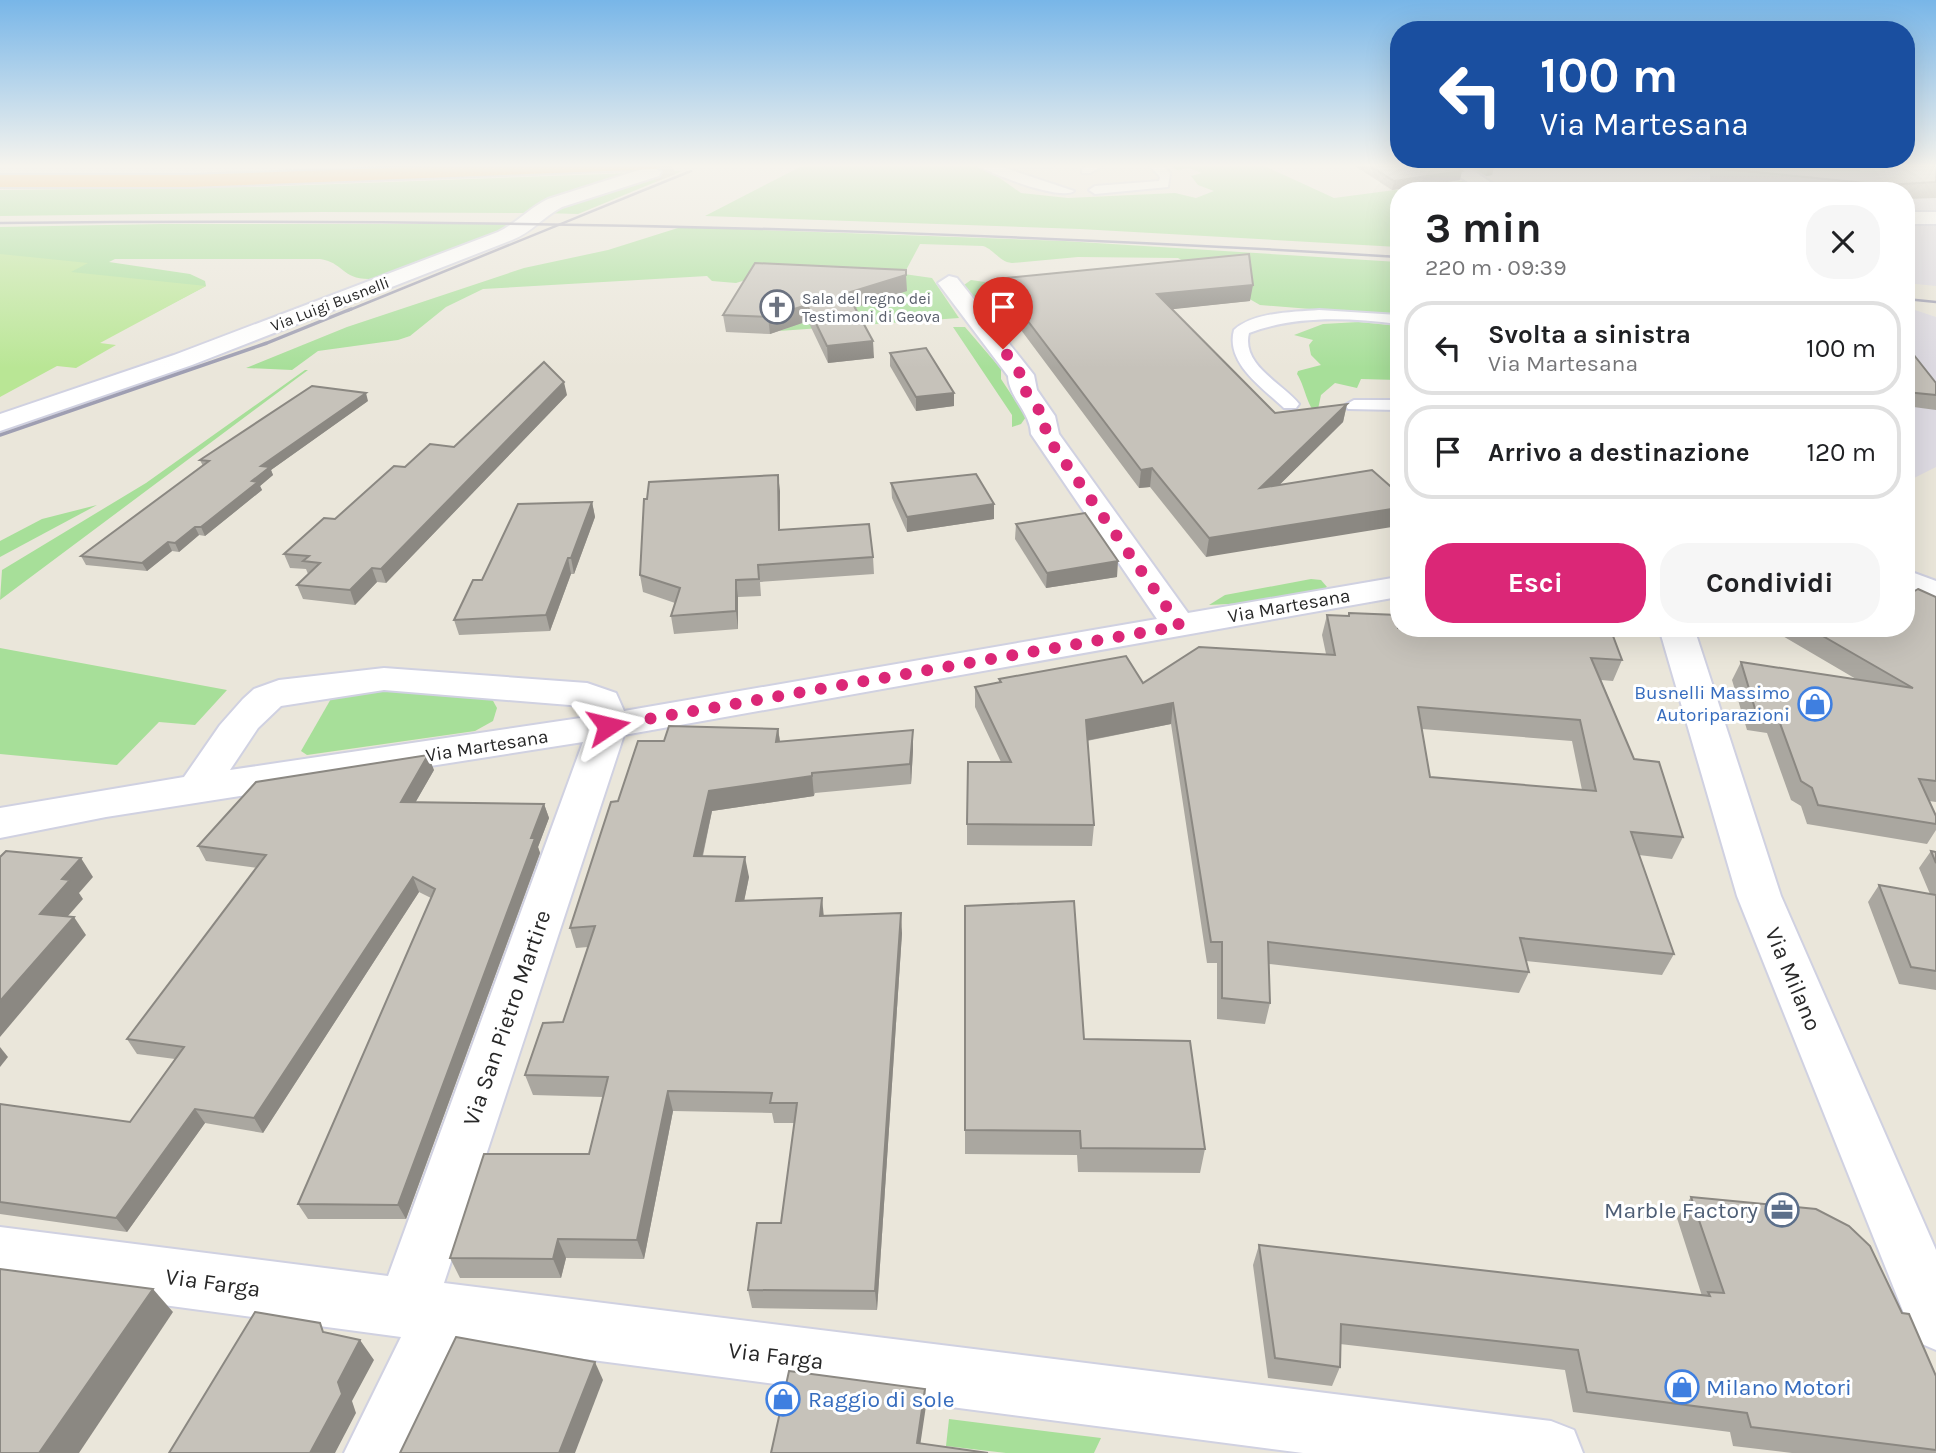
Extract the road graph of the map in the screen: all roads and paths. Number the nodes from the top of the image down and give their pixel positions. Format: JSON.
{"nodes":[{"id":1,"x":516,"y":232,"type":"edge"},
{"id":2,"x":949,"y":283,"type":"dead end"},
{"id":3,"x":1390,"y":319,"type":"edge"},
{"id":4,"x":1290,"y":404,"type":"dead end"},
{"id":5,"x":1354,"y":405,"type":"dead end"},
{"id":6,"x":1390,"y":405,"type":"edge"},
{"id":7,"x":0,"y":423,"type":"edge"},
{"id":8,"x":1915,"y":584,"type":"edge"},
{"id":9,"x":1390,"y":588,"type":"edge"},
{"id":10,"x":1936,"y":594,"type":"edge"},
{"id":11,"x":1180,"y":626,"type":"junction"},
{"id":12,"x":1679,"y":637,"type":"edge"},
{"id":13,"x":608,"y":726,"type":"junction"},
{"id":14,"x":198,"y":788,"type":"junction"},
{"id":15,"x":0,"y":823,"type":"edge"},
{"id":16,"x":0,"y":1255,"type":"edge"},
{"id":17,"x":425,"y":1311,"type":"junction"},
{"id":18,"x":1936,"y":1320,"type":"edge"},
{"id":19,"x":376,"y":1453,"type":"edge"},
{"id":20,"x":1551,"y":1453,"type":"edge"}],
"edges":[{"from":1,"to":7,"type":"street","name":"Via Luigi Busnelli"},
{"from":2,"to":11,"type":"street"},
{"from":3,"to":4,"type":"lane"},
{"from":5,"to":6,"type":"lane"},
{"from":8,"to":10,"type":"street"},
{"from":9,"to":11,"type":"street","name":"Via Martesana"},
{"from":11,"to":13,"type":"street","name":"Via Martesana"},
{"from":12,"to":18,"type":"street","name":"Via Milano"},
{"from":13,"to":14,"type":"street","name":"Via Martesana"},
{"from":13,"to":14,"type":"street"},
{"from":13,"to":17,"type":"street","name":"Via San Pietro Martire"},
{"from":14,"to":15,"type":"street","name":"Via Martesana"},
{"from":16,"to":17,"type":"street","name":"Via Farga"},
{"from":17,"to":19,"type":"street","name":"Via San Pietro Martire"},
{"from":17,"to":20,"type":"street","name":"Via Farga"}]}
